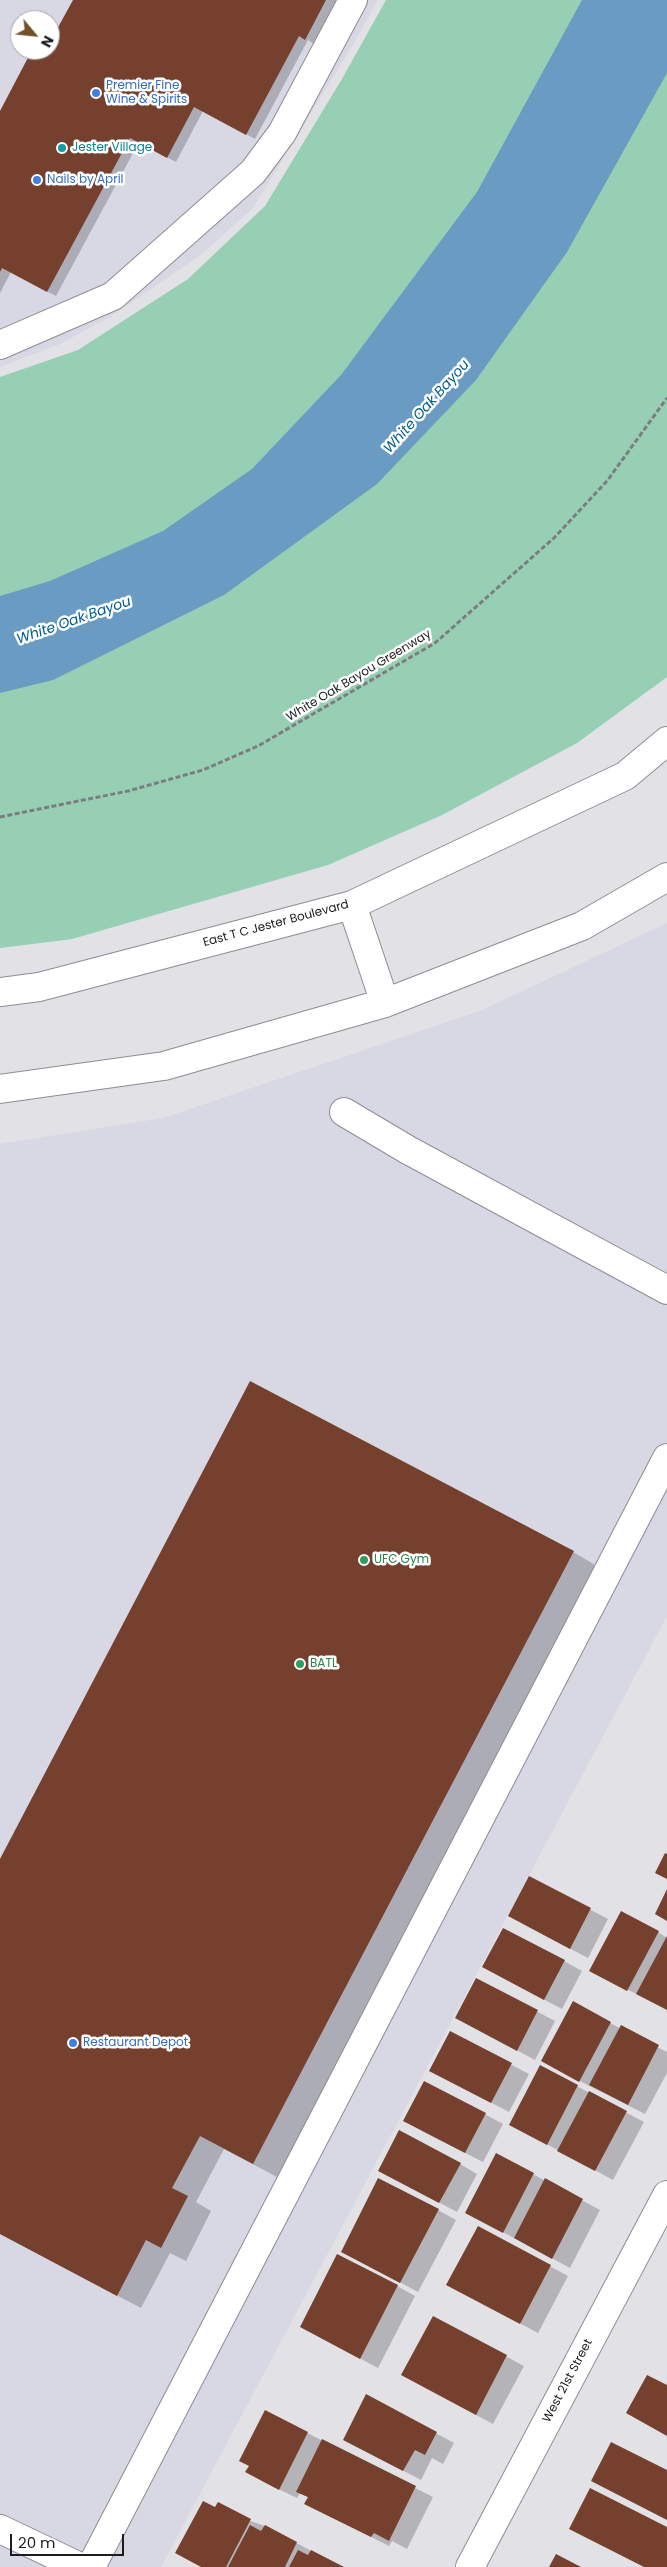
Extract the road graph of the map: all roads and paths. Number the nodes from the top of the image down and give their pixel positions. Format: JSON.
{"nodes":[{"id":1,"x":353,"y":0,"type":"edge"},
{"id":2,"x":0,"y":346,"type":"edge"},
{"id":3,"x":667,"y":398,"type":"edge"},
{"id":4,"x":667,"y":742,"type":"edge"},
{"id":5,"x":0,"y":817,"type":"edge"},
{"id":6,"x":667,"y":877,"type":"edge"},
{"id":7,"x":352,"y":905,"type":"junction"},
{"id":8,"x":0,"y":992,"type":"edge"},
{"id":9,"x":385,"y":1003,"type":"junction"},
{"id":10,"x":0,"y":1089,"type":"edge"},
{"id":11,"x":344,"y":1112,"type":"dead end"},
{"id":12,"x":667,"y":1290,"type":"edge"},
{"id":13,"x":667,"y":1458,"type":"edge"},
{"id":14,"x":667,"y":2194,"type":"edge"},
{"id":15,"x":0,"y":2529,"type":"edge"},
{"id":16,"x":80,"y":2567,"type":"edge"},
{"id":17,"x":92,"y":2567,"type":"edge"},
{"id":18,"x":470,"y":2567,"type":"edge"}],
"edges":[{"from":1,"to":2,"type":"street"},
{"from":3,"to":5,"type":"path","name":"White Oak Bayou Greenway"},
{"from":4,"to":7,"type":"street","name":"East T C Jester Boulevard"},
{"from":6,"to":9,"type":"street"},
{"from":7,"to":8,"type":"street","name":"East T C Jester Boulevard"},
{"from":7,"to":9,"type":"street"},
{"from":9,"to":10,"type":"street"},
{"from":11,"to":12,"type":"street"},
{"from":13,"to":17,"type":"street"},
{"from":14,"to":18,"type":"street","name":"West 21st Street"},
{"from":15,"to":16,"type":"street"}]}
